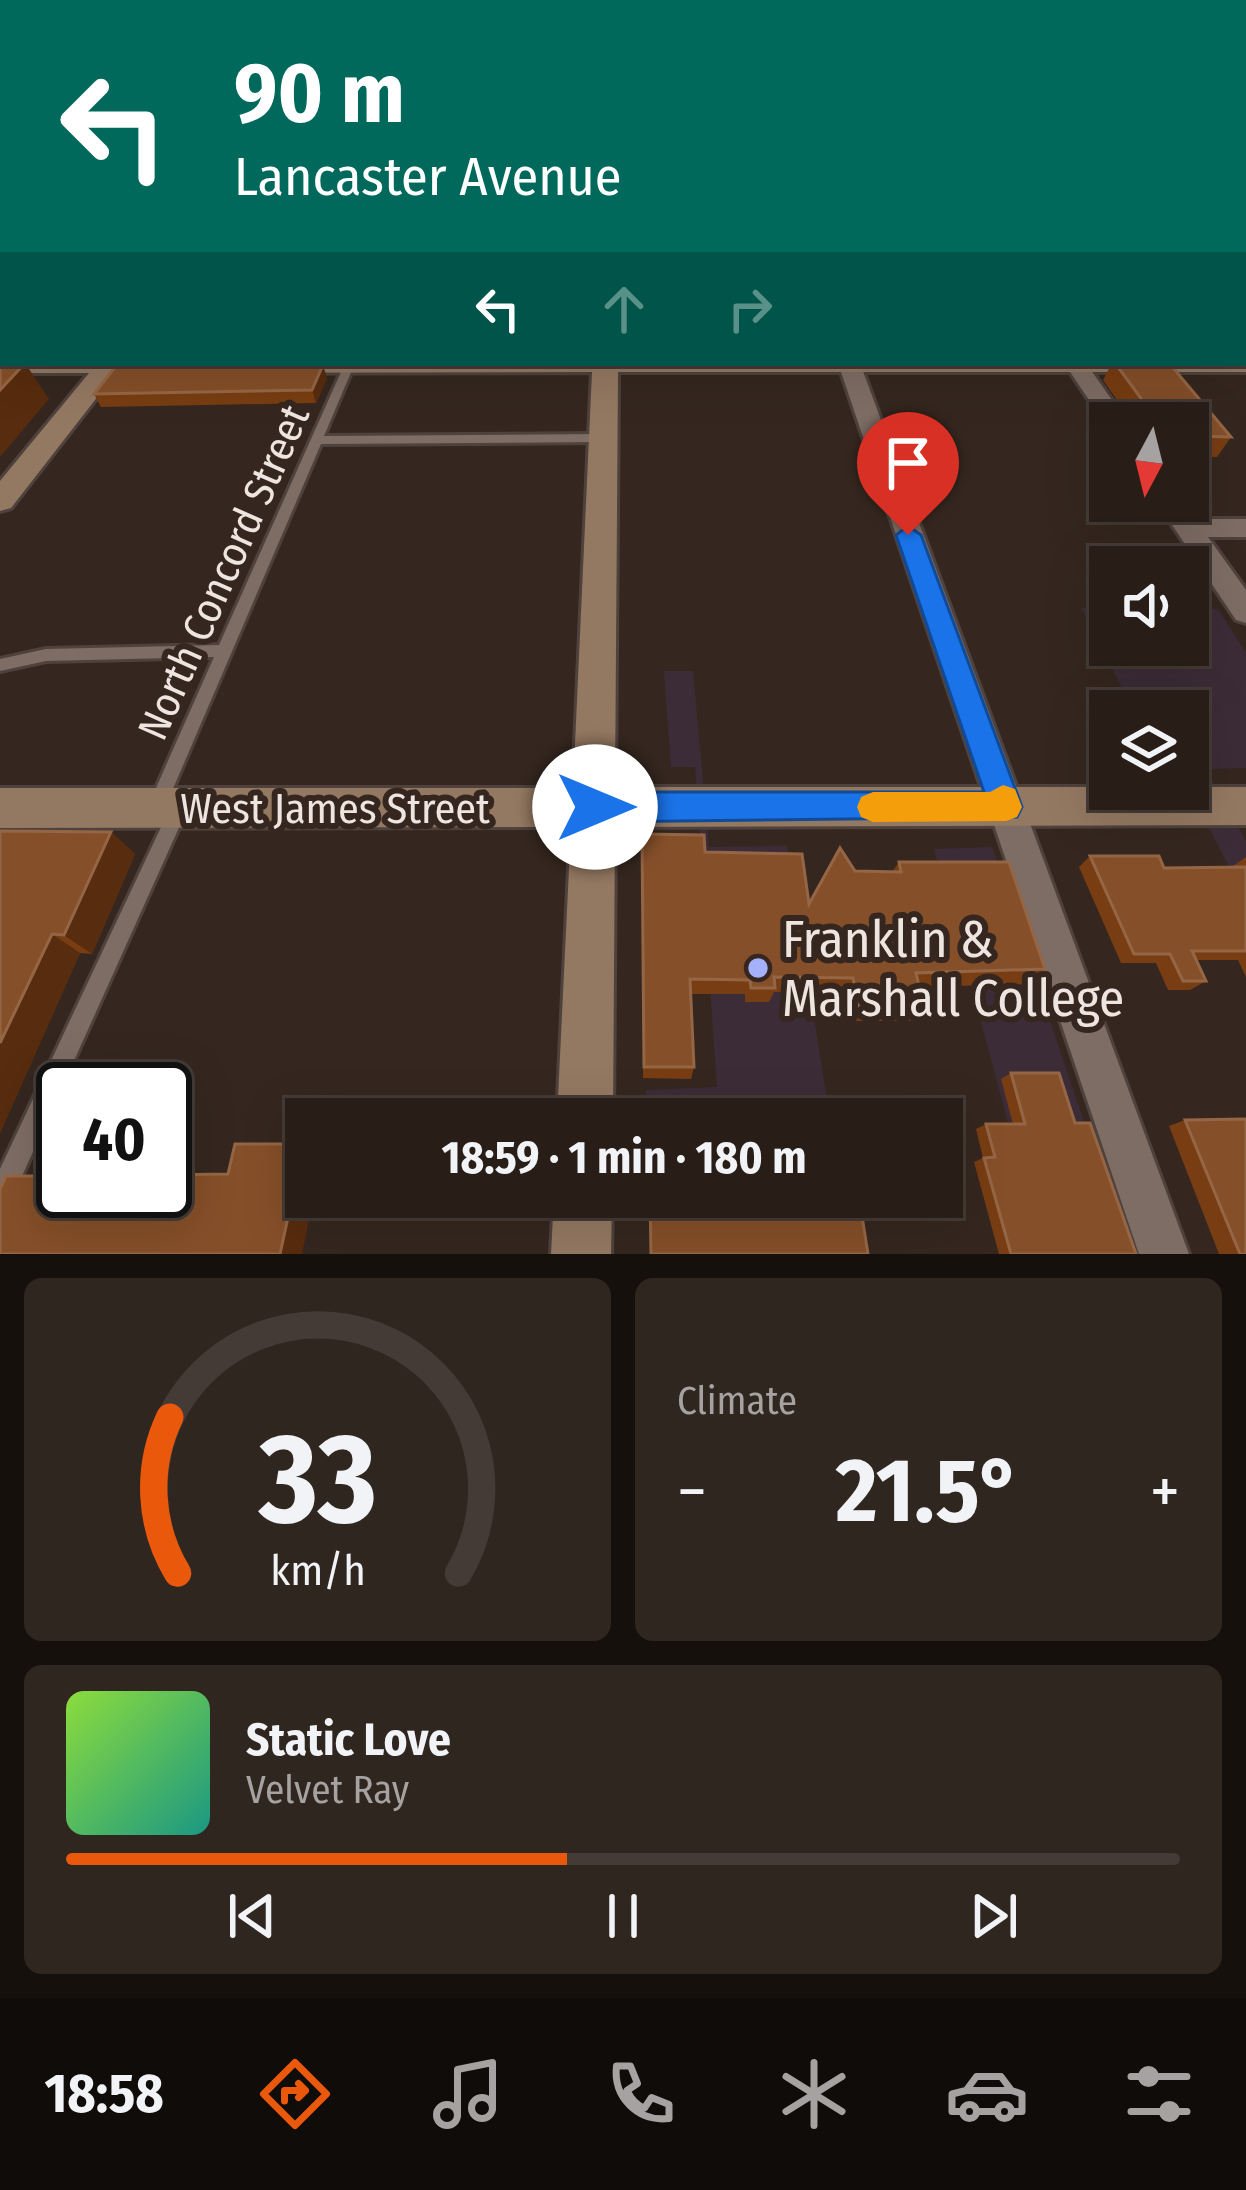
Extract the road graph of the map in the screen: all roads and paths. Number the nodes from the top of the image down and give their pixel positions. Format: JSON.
{"nodes":[{"id":1,"x":108,"y":366,"type":"edge"},
{"id":2,"x":349,"y":366,"type":"edge"},
{"id":3,"x":605,"y":366,"type":"edge"},
{"id":4,"x":850,"y":366,"type":"edge"},
{"id":5,"x":1077,"y":366,"type":"edge"},
{"id":6,"x":1102,"y":402,"type":"edge"},
{"id":7,"x":603,"y":438,"type":"junction"},
{"id":8,"x":316,"y":440,"type":"junction"},
{"id":9,"x":0,"y":501,"type":"edge"},
{"id":10,"x":1184,"y":522,"type":"edge"},
{"id":11,"x":1188,"y":528,"type":"junction"},
{"id":12,"x":1246,"y":528,"type":"edge"},
{"id":13,"x":1246,"y":612,"type":"edge"},
{"id":14,"x":224,"y":651,"type":"junction"},
{"id":15,"x":0,"y":665,"type":"edge"},
{"id":16,"x":1246,"y":806,"type":"edge"},
{"id":17,"x":595,"y":807,"type":"junction"},
{"id":18,"x":1006,"y":807,"type":"junction"},
{"id":19,"x":0,"y":808,"type":"edge"},
{"id":20,"x":167,"y":808,"type":"junction"},
{"id":21,"x":586,"y":1098,"type":"edge"},
{"id":22,"x":0,"y":1196,"type":"edge"},
{"id":23,"x":582,"y":1218,"type":"edge"},
{"id":24,"x":581,"y":1254,"type":"edge"},
{"id":25,"x":1164,"y":1254,"type":"edge"}],
"edges":[{"from":1,"to":9,"type":"street"},
{"from":2,"to":8,"type":"lane","name":"North Concord Street"},
{"from":3,"to":7,"type":"street"},
{"from":4,"to":18,"type":"street"},
{"from":5,"to":6,"type":"street"},
{"from":7,"to":8,"type":"lane"},
{"from":7,"to":17,"type":"street"},
{"from":8,"to":14,"type":"lane","name":"North Concord Street"},
{"from":10,"to":11,"type":"street"},
{"from":11,"to":12,"type":"street"},
{"from":11,"to":13,"type":"street"},
{"from":14,"to":15,"type":"lane"},
{"from":14,"to":20,"type":"lane","name":"North Concord Street"},
{"from":16,"to":18,"type":"street","name":"West James Street"},
{"from":17,"to":18,"type":"street","name":"West James Street"},
{"from":17,"to":20,"type":"street","name":"West James Street"},
{"from":17,"to":21,"type":"street"},
{"from":18,"to":25,"type":"street"},
{"from":19,"to":20,"type":"street","name":"West James Street"},
{"from":20,"to":22,"type":"lane","name":"North Concord Street"},
{"from":23,"to":24,"type":"street"}]}
